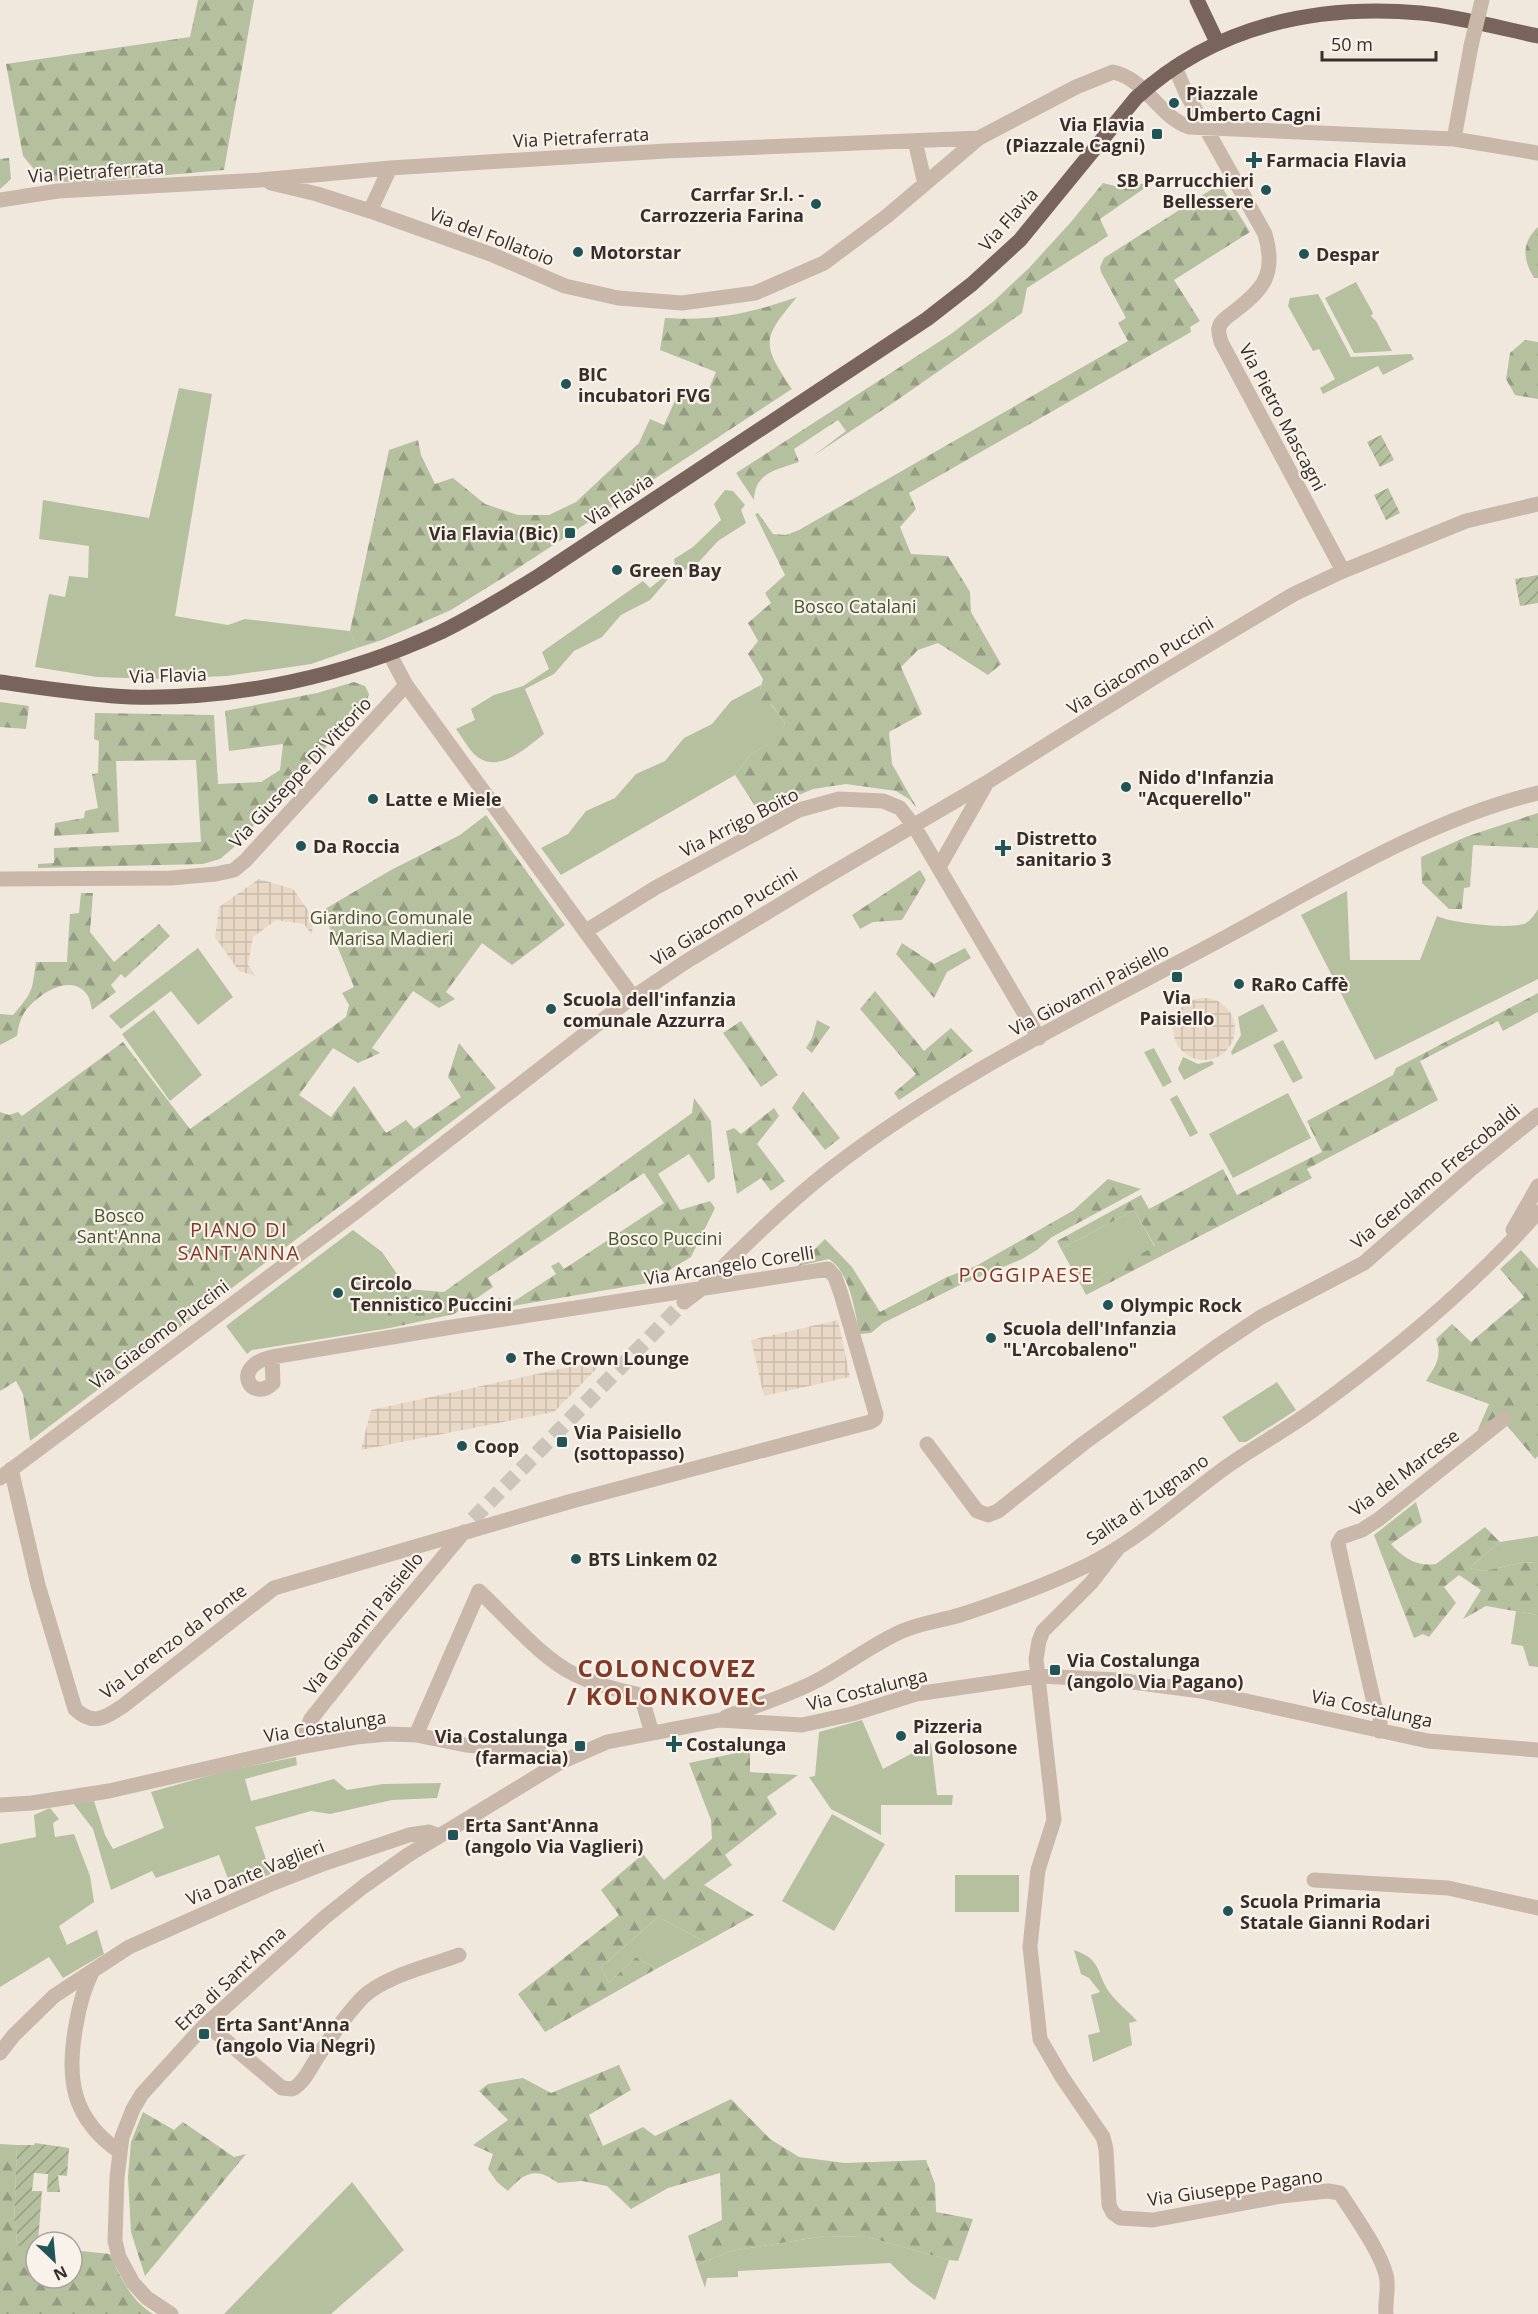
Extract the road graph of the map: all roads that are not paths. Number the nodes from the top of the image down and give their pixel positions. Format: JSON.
{"nodes":[{"id":1,"x":1197,"y":0,"type":"edge"},
{"id":2,"x":1482,"y":0,"type":"edge"},
{"id":3,"x":1538,"y":36,"type":"edge"},
{"id":4,"x":1217,"y":42,"type":"junction"},
{"id":5,"x":1175,"y":67,"type":"junction"},
{"id":6,"x":1144,"y":90,"type":"junction"},
{"id":7,"x":1207,"y":130,"type":"junction"},
{"id":8,"x":979,"y":138,"type":"junction"},
{"id":9,"x":1454,"y":139,"type":"junction"},
{"id":10,"x":915,"y":141,"type":"junction"},
{"id":11,"x":1538,"y":153,"type":"edge"},
{"id":12,"x":390,"y":168,"type":"junction"},
{"id":13,"x":260,"y":180,"type":"junction"},
{"id":14,"x":925,"y":184,"type":"junction"},
{"id":15,"x":0,"y":200,"type":"edge"},
{"id":16,"x":370,"y":211,"type":"junction"},
{"id":17,"x":1538,"y":504,"type":"edge"},
{"id":18,"x":1343,"y":571,"type":"junction"},
{"id":19,"x":389,"y":653,"type":"junction"},
{"id":20,"x":0,"y":682,"type":"edge"},
{"id":21,"x":406,"y":685,"type":"junction"},
{"id":22,"x":986,"y":783,"type":"junction"},
{"id":23,"x":1538,"y":794,"type":"edge"},
{"id":24,"x":914,"y":826,"type":"junction"},
{"id":25,"x":939,"y":867,"type":"junction"},
{"id":26,"x":0,"y":879,"type":"edge"},
{"id":27,"x":586,"y":931,"type":"junction"},
{"id":28,"x":633,"y":997,"type":"junction"},
{"id":29,"x":1038,"y":1038,"type":"junction"},
{"id":30,"x":1538,"y":1115,"type":"edge"},
{"id":31,"x":1538,"y":1186,"type":"edge"},
{"id":32,"x":1538,"y":1212,"type":"edge"},
{"id":33,"x":1502,"y":1253,"type":"junction"},
{"id":34,"x":692,"y":1298,"type":"junction"},
{"id":35,"x":272,"y":1357,"type":"dead end"},
{"id":36,"x":1504,"y":1419,"type":"dead end"},
{"id":37,"x":927,"y":1444,"type":"dead end"},
{"id":38,"x":6,"y":1474,"type":"edge"},
{"id":39,"x":477,"y":1517,"type":"tunnel mouth"},
{"id":40,"x":464,"y":1532,"type":"junction"},
{"id":41,"x":1119,"y":1546,"type":"junction"},
{"id":42,"x":1039,"y":1676,"type":"junction"},
{"id":43,"x":720,"y":1720,"type":"junction"},
{"id":44,"x":1379,"y":1731,"type":"junction"},
{"id":45,"x":651,"y":1733,"type":"junction"},
{"id":46,"x":416,"y":1735,"type":"junction"},
{"id":47,"x":305,"y":1746,"type":"junction"},
{"id":48,"x":1538,"y":1750,"type":"edge"},
{"id":49,"x":559,"y":1762,"type":"junction"},
{"id":50,"x":2,"y":1806,"type":"edge"},
{"id":51,"x":439,"y":1836,"type":"junction"},
{"id":52,"x":1314,"y":1881,"type":"dead end"},
{"id":53,"x":1538,"y":1908,"type":"edge"},
{"id":54,"x":459,"y":1955,"type":"dead end"},
{"id":55,"x":94,"y":1969,"type":"junction"},
{"id":56,"x":206,"y":2024,"type":"junction"},
{"id":57,"x":0,"y":2053,"type":"edge"},
{"id":58,"x":120,"y":2152,"type":"junction"},
{"id":59,"x":171,"y":2314,"type":"edge"},
{"id":60,"x":1386,"y":2314,"type":"edge"}],
"edges":[{"from":1,"to":4,"type":"main road"},
{"from":2,"to":9,"type":"street","bridge":true},
{"from":3,"to":4,"type":"main road"},
{"from":4,"to":5,"type":"main road"},
{"from":5,"to":6,"type":"main road"},
{"from":5,"to":7,"type":"street"},
{"from":6,"to":7,"type":"street"},
{"from":6,"to":8,"type":"street","name":"Via Pietraferrata"},
{"from":6,"to":19,"type":"main road","name":"Via Flavia"},
{"from":7,"to":9,"type":"street"},
{"from":7,"to":18,"type":"street","name":"Via Pietro Mascagni"},
{"from":8,"to":10,"type":"street","name":"Via Pietraferrata"},
{"from":8,"to":14,"type":"street","name":"Via del Follatoio"},
{"from":9,"to":11,"type":"street"},
{"from":10,"to":12,"type":"street","name":"Via Pietraferrata"},
{"from":10,"to":14,"type":"street"},
{"from":12,"to":13,"type":"street","name":"Via Pietraferrata"},
{"from":12,"to":16,"type":"street"},
{"from":13,"to":15,"type":"street","name":"Via Pietraferrata"},
{"from":13,"to":16,"type":"street","name":"Via del Follatoio"},
{"from":14,"to":16,"type":"street","name":"Via del Follatoio"},
{"from":17,"to":18,"type":"street","name":"Via Giacomo Puccini"},
{"from":18,"to":22,"type":"street","name":"Via Giacomo Puccini"},
{"from":19,"to":20,"type":"main road","name":"Via Flavia"},
{"from":19,"to":21,"type":"street"},
{"from":21,"to":26,"type":"street","name":"Via Giuseppe Di Vittorio"},
{"from":21,"to":27,"type":"street"},
{"from":22,"to":24,"type":"street","name":"Via Giacomo Puccini"},
{"from":22,"to":25,"type":"street"},
{"from":23,"to":29,"type":"street","name":"Via Giovanni Paisiello"},
{"from":24,"to":25,"type":"street","name":"Via Arrigo Boito"},
{"from":24,"to":27,"type":"street","name":"Via Arrigo Boito"},
{"from":24,"to":28,"type":"street","name":"Via Giacomo Puccini"},
{"from":25,"to":29,"type":"street","name":"Via Arrigo Boito"},
{"from":27,"to":28,"type":"street"},
{"from":28,"to":38,"type":"street","name":"Via Giacomo Puccini"},
{"from":29,"to":34,"type":"street","name":"Via Giovanni Paisiello"},
{"from":30,"to":37,"type":"street","name":"Via Gerolamo Frescobaldi"},
{"from":31,"to":33,"type":"street"},
{"from":32,"to":33,"type":"street","name":"Salita di Zugnano"},
{"from":33,"to":41,"type":"street","name":"Salita di Zugnano"},
{"from":34,"to":35,"type":"street","name":"Via Arcangelo Corelli"},
{"from":34,"to":40,"type":"street","name":"Via Arcangelo Corelli"},
{"from":36,"to":44,"type":"street","name":"Via del Marcese"},
{"from":38,"to":40,"type":"street","name":"Via Lorenzo da Ponte"},
{"from":39,"to":40,"type":"street","name":"Via Giovanni Paisiello"},
{"from":40,"to":47,"type":"street","name":"Via Giovanni Paisiello"},
{"from":41,"to":42,"type":"street","name":"Via Giuseppe Pagano"},
{"from":41,"to":43,"type":"street","name":"Salita di Zugnano"},
{"from":42,"to":43,"type":"street","name":"Via Costalunga"},
{"from":42,"to":44,"type":"street","name":"Via Costalunga"},
{"from":42,"to":60,"type":"street","name":"Via Giuseppe Pagano"},
{"from":43,"to":45,"type":"street","name":"Via Costalunga"},
{"from":44,"to":48,"type":"street","name":"Via Costalunga"},
{"from":45,"to":46,"type":"street"},
{"from":45,"to":49,"type":"street","name":"Via Costalunga"},
{"from":46,"to":47,"type":"street","name":"Via Costalunga"},
{"from":46,"to":49,"type":"street","name":"Via Costalunga"},
{"from":47,"to":50,"type":"street","name":"Via Costalunga"},
{"from":49,"to":51,"type":"street","name":"Erta di Sant'Anna"},
{"from":51,"to":55,"type":"street","name":"Via Dante Vaglieri"},
{"from":51,"to":56,"type":"street","name":"Erta di Sant'Anna"},
{"from":52,"to":53,"type":"street"},
{"from":54,"to":56,"type":"street"},
{"from":55,"to":57,"type":"street","name":"Via Dante Vaglieri"},
{"from":55,"to":58,"type":"street"},
{"from":56,"to":58,"type":"street","name":"Erta di Sant'Anna"},
{"from":58,"to":59,"type":"street","name":"Erta di Sant'Anna"}]}
